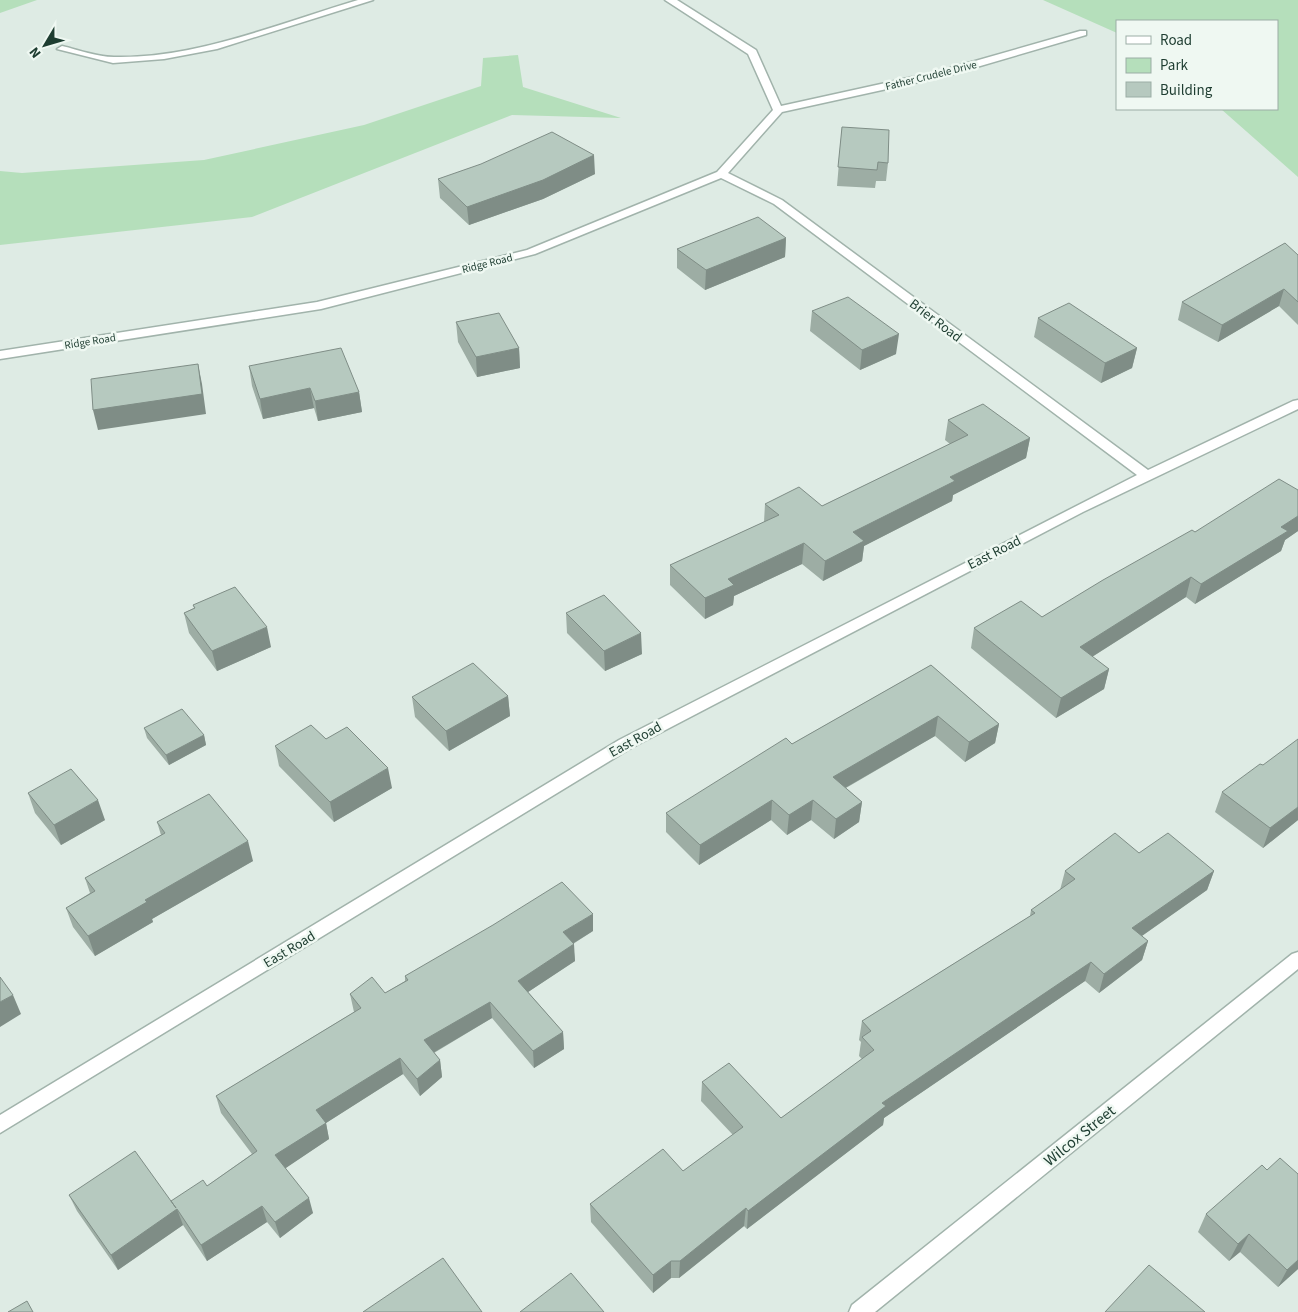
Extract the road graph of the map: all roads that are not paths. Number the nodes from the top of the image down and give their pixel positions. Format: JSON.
{"nodes":[{"id":1,"x":368,"y":0,"type":"edge"},
{"id":2,"x":670,"y":0,"type":"edge"},
{"id":3,"x":1083,"y":33,"type":"dead end"},
{"id":4,"x":62,"y":49,"type":"dead end"},
{"id":5,"x":778,"y":110,"type":"junction"},
{"id":6,"x":721,"y":174,"type":"junction"},
{"id":7,"x":0,"y":356,"type":"edge"},
{"id":8,"x":1298,"y":404,"type":"edge"},
{"id":9,"x":1146,"y":475,"type":"junction"},
{"id":10,"x":1298,"y":958,"type":"edge"},
{"id":11,"x":0,"y":1125,"type":"edge"},
{"id":12,"x":859,"y":1312,"type":"edge"}],
"edges":[{"from":1,"to":4,"type":"street"},
{"from":2,"to":5,"type":"street"},
{"from":3,"to":5,"type":"street","name":"Father Crudele Drive"},
{"from":5,"to":6,"type":"street","name":"Ridge Road"},
{"from":6,"to":7,"type":"street","name":"Ridge Road"},
{"from":6,"to":9,"type":"street","name":"Brier Road"},
{"from":8,"to":9,"type":"street","name":"East Road"},
{"from":9,"to":11,"type":"street","name":"East Road"},
{"from":10,"to":12,"type":"street","name":"Wilcox Street"}]}
